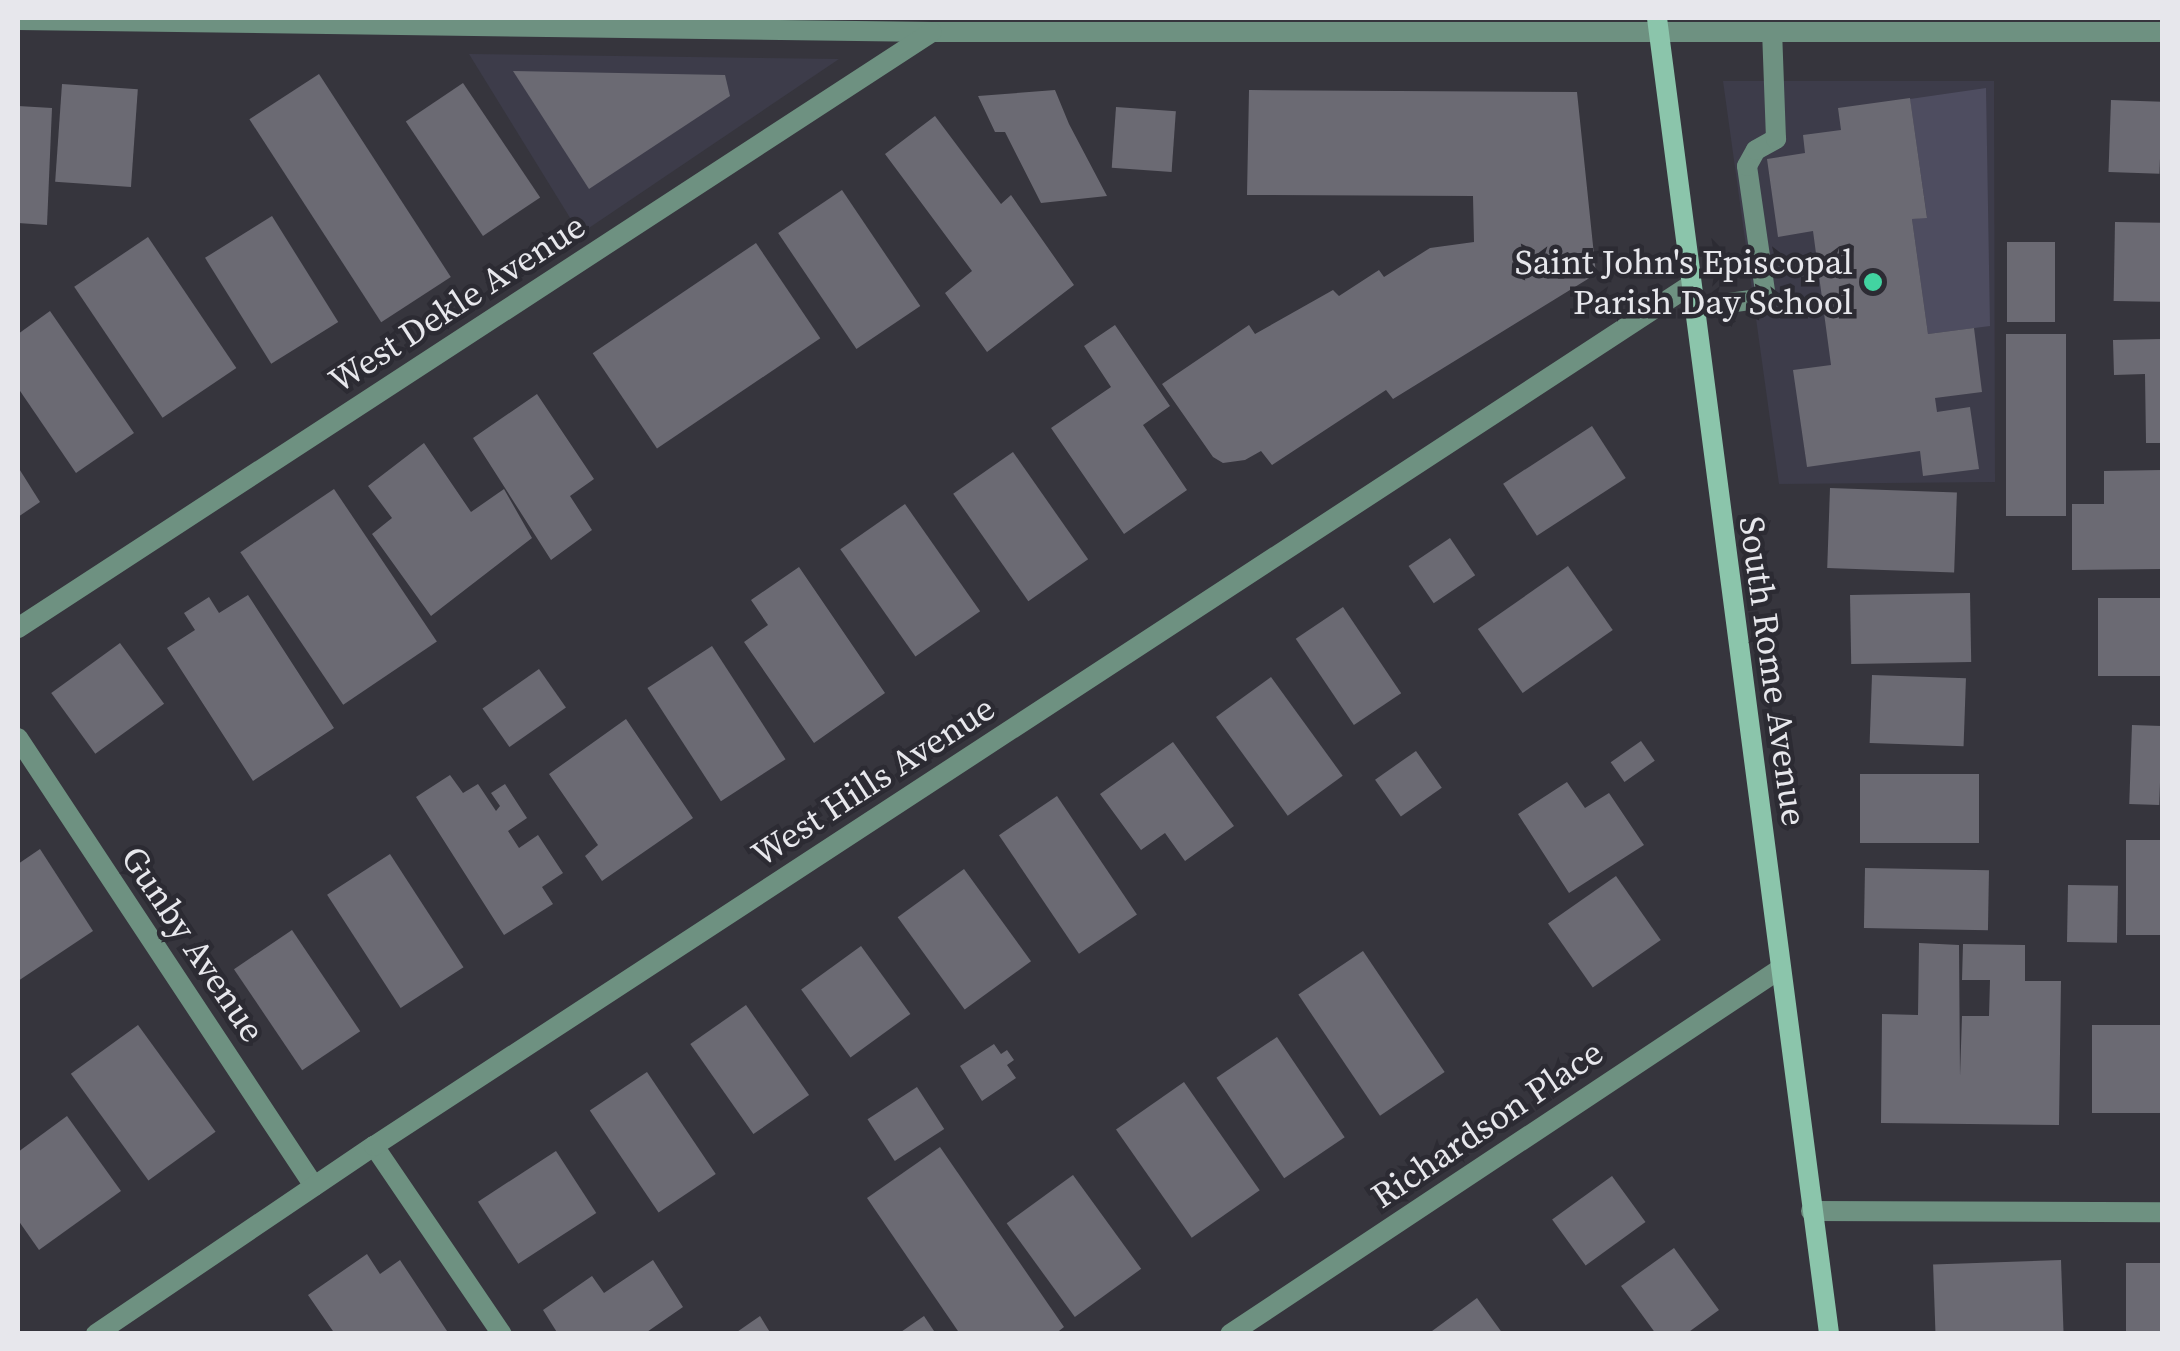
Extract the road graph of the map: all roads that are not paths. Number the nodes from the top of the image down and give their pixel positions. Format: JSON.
{"nodes":[{"id":1,"x":18,"y":20,"type":"edge"},
{"id":2,"x":258,"y":20,"type":"edge"},
{"id":3,"x":1192,"y":25,"type":"edge"},
{"id":4,"x":1657,"y":25,"type":"edge"},
{"id":5,"x":1994,"y":25,"type":"edge"},
{"id":6,"x":932,"y":32,"type":"junction"},
{"id":7,"x":1772,"y":32,"type":"junction"},
{"id":8,"x":2162,"y":32,"type":"edge"},
{"id":9,"x":1689,"y":286,"type":"junction"},
{"id":10,"x":1692,"y":308,"type":"junction"},
{"id":11,"x":18,"y":628,"type":"edge"},
{"id":12,"x":18,"y":738,"type":"edge"},
{"id":13,"x":1780,"y":969,"type":"junction"},
{"id":14,"x":374,"y":1146,"type":"junction"},
{"id":15,"x":314,"y":1186,"type":"junction"},
{"id":16,"x":1811,"y":1211,"type":"junction"},
{"id":17,"x":2162,"y":1212,"type":"edge"},
{"id":18,"x":96,"y":1334,"type":"edge"},
{"id":19,"x":502,"y":1334,"type":"edge"},
{"id":20,"x":1230,"y":1334,"type":"edge"},
{"id":21,"x":1829,"y":1334,"type":"edge"}],
"edges":[{"from":1,"to":2,"type":"street"},
{"from":2,"to":6,"type":"street"},
{"from":3,"to":4,"type":"street"},
{"from":3,"to":6,"type":"street"},
{"from":4,"to":7,"type":"street"},
{"from":4,"to":9,"type":"street","name":"South Rome Avenue"},
{"from":5,"to":7,"type":"street"},
{"from":5,"to":8,"type":"street"},
{"from":6,"to":11,"type":"street","name":"West Dekle Avenue"},
{"from":7,"to":10,"type":"street"},
{"from":9,"to":10,"type":"street","name":"South Rome Avenue"},
{"from":9,"to":14,"type":"street","name":"West Hills Avenue"},
{"from":10,"to":13,"type":"street","name":"South Rome Avenue"},
{"from":12,"to":15,"type":"street","name":"Gunby Avenue"},
{"from":13,"to":16,"type":"street","name":"South Rome Avenue"},
{"from":13,"to":20,"type":"street","name":"Richardson Place"},
{"from":14,"to":15,"type":"street","name":"West Hills Avenue"},
{"from":14,"to":19,"type":"street"},
{"from":15,"to":18,"type":"street","name":"West Hills Avenue"},
{"from":16,"to":17,"type":"street"},
{"from":16,"to":21,"type":"street","name":"South Rome Avenue"}]}
